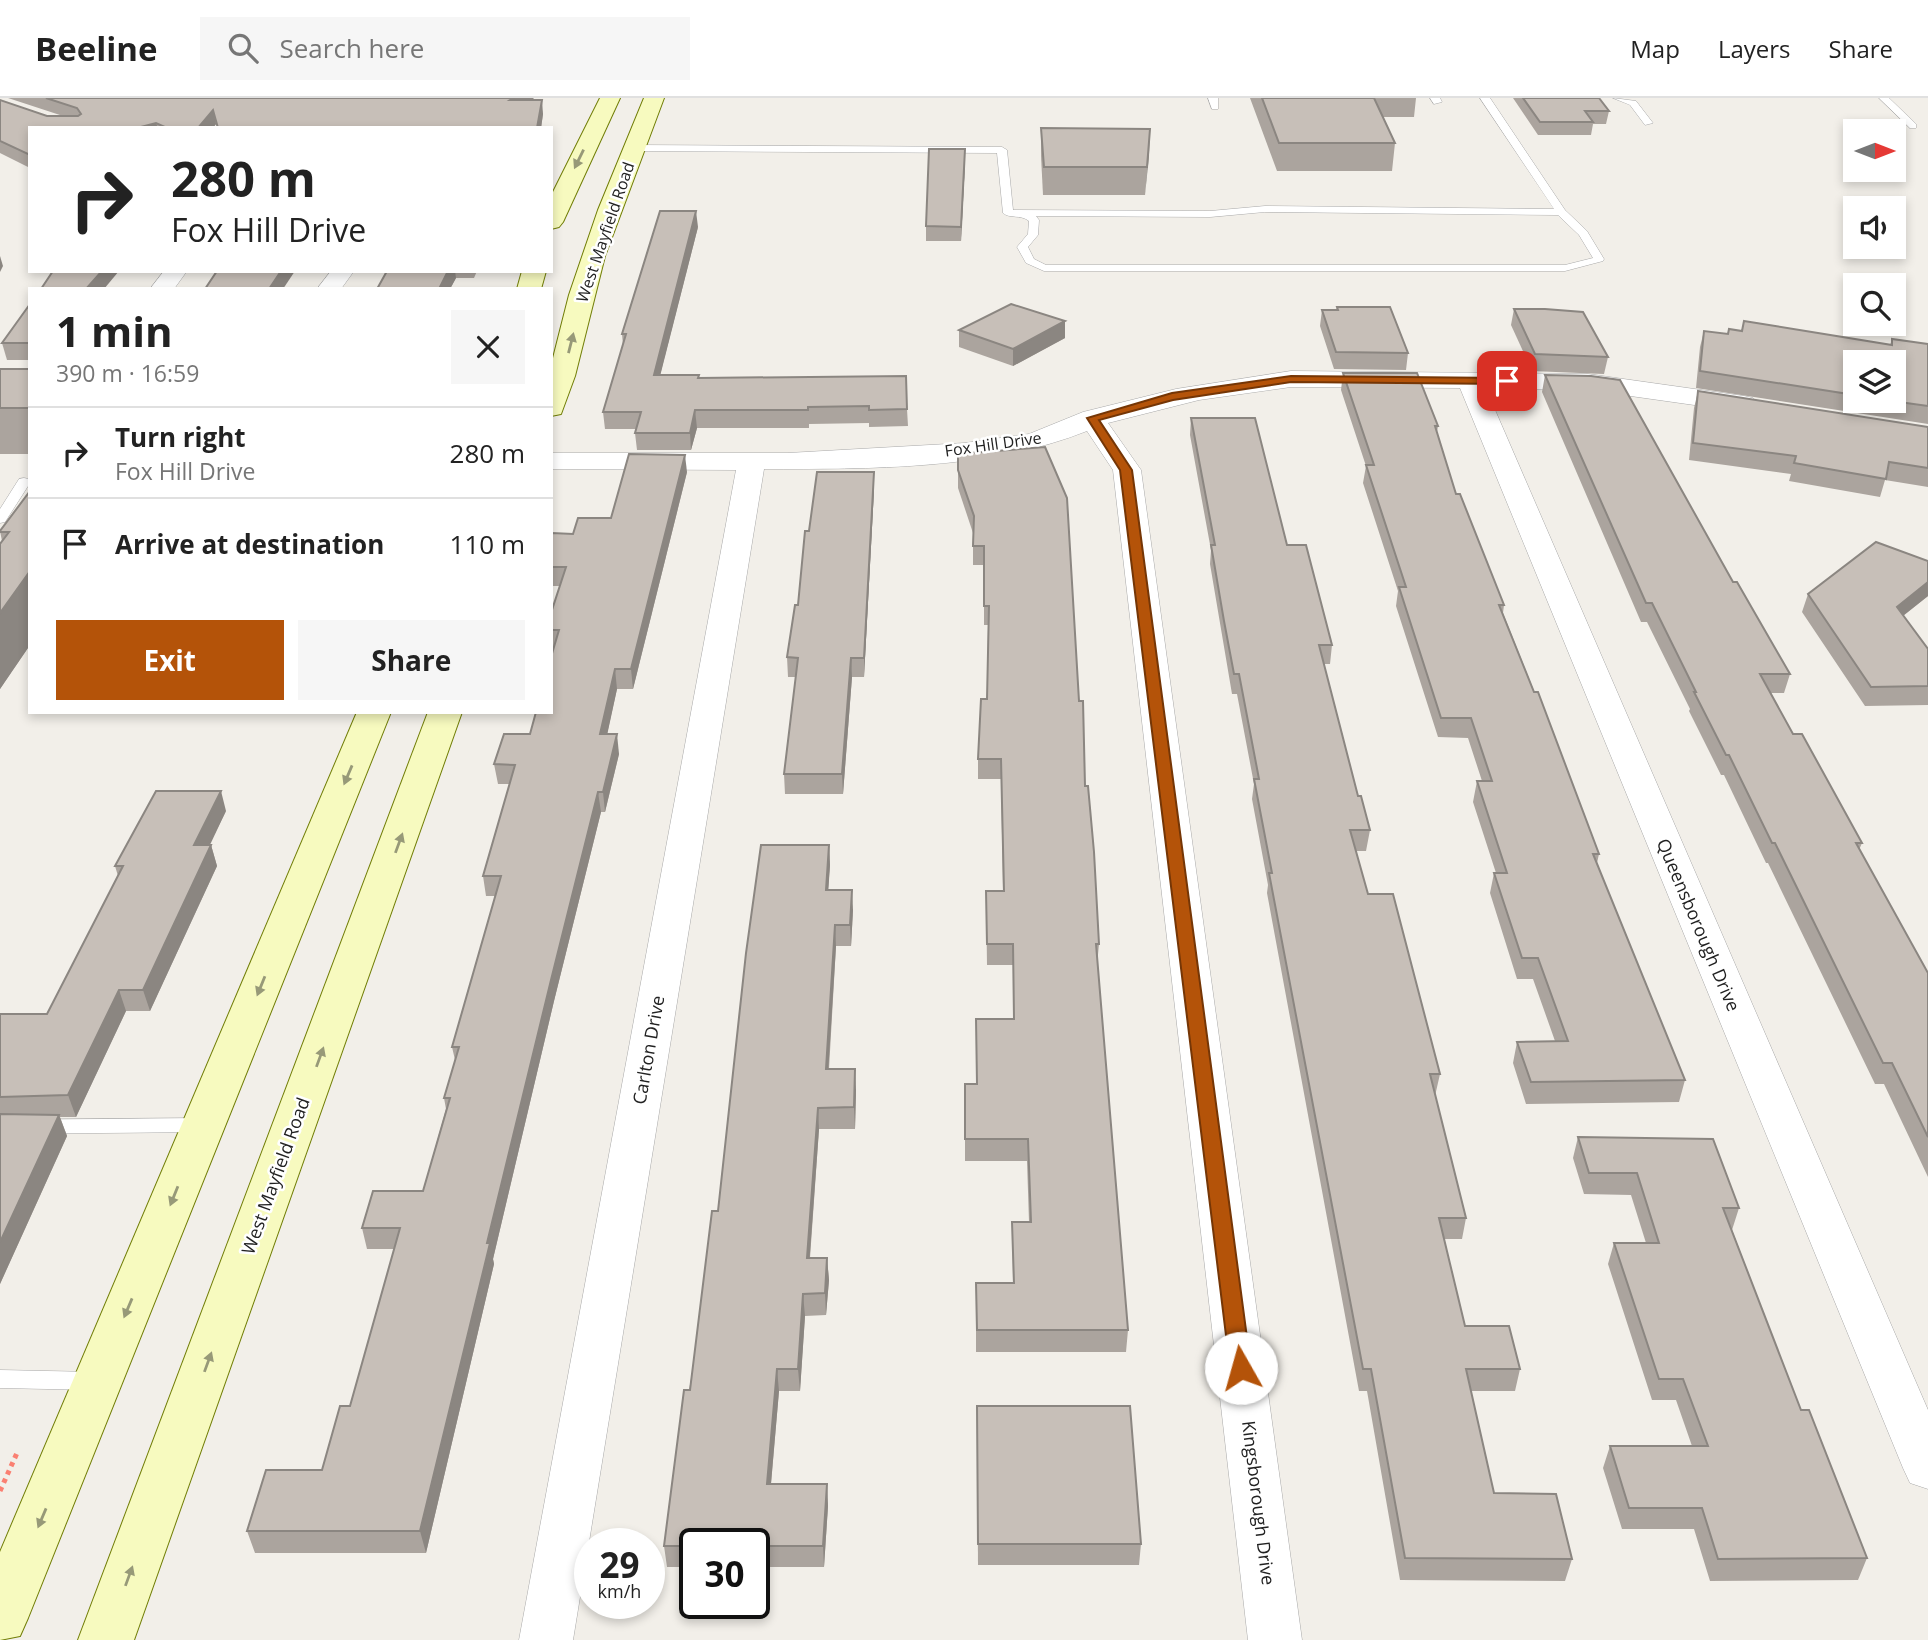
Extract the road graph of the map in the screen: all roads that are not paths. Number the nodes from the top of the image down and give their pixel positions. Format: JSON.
{"nodes":[{"id":1,"x":610,"y":98,"type":"edge"},
{"id":2,"x":654,"y":98,"type":"edge"},
{"id":3,"x":1485,"y":98,"type":"edge"},
{"id":4,"x":1618,"y":98,"type":"edge"},
{"id":5,"x":1884,"y":98,"type":"edge"},
{"id":6,"x":1648,"y":123,"type":"dead end"},
{"id":7,"x":1913,"y":126,"type":"dead end"},
{"id":8,"x":633,"y":148,"type":"junction"},
{"id":9,"x":1560,"y":212,"type":"junction"},
{"id":10,"x":1025,"y":213,"type":"junction"},
{"id":11,"x":553,"y":217,"type":"edge"},
{"id":12,"x":174,"y":273,"type":"edge"},
{"id":13,"x":341,"y":273,"type":"edge"},
{"id":14,"x":164,"y":287,"type":"edge"},
{"id":15,"x":331,"y":287,"type":"edge"},
{"id":16,"x":1470,"y":381,"type":"junction"},
{"id":17,"x":554,"y":395,"type":"edge"},
{"id":18,"x":1775,"y":409,"type":"edge"},
{"id":19,"x":1093,"y":418,"type":"junction"},
{"id":20,"x":752,"y":460,"type":"junction"},
{"id":21,"x":553,"y":461,"type":"edge"},
{"id":22,"x":24,"y":482,"type":"dead end"},
{"id":23,"x":0,"y":519,"type":"edge"},
{"id":24,"x":373,"y":714,"type":"edge"},
{"id":25,"x":444,"y":714,"type":"edge"},
{"id":26,"x":204,"y":1125,"type":"junction"},
{"id":27,"x":0,"y":1127,"type":"edge"},
{"id":28,"x":0,"y":1379,"type":"edge"},
{"id":29,"x":97,"y":1381,"type":"junction"},
{"id":30,"x":1928,"y":1468,"type":"edge"},
{"id":31,"x":0,"y":1618,"type":"edge"},
{"id":32,"x":106,"y":1640,"type":"edge"},
{"id":33,"x":546,"y":1640,"type":"edge"},
{"id":34,"x":1275,"y":1640,"type":"edge"}],
"edges":[{"from":1,"to":11,"type":"main road","one_way":true},
{"from":2,"to":8,"type":"main road","name":"West Mayfield Road"},
{"from":3,"to":9,"type":"lane"},
{"from":4,"to":6,"type":"lane"},
{"from":5,"to":7,"type":"lane"},
{"from":8,"to":10,"type":"lane"},
{"from":17,"to":8,"type":"main road","name":"West Mayfield Road","one_way":true},
{"from":9,"to":10,"type":"lane"},
{"from":9,"to":10,"type":"lane"},
{"from":12,"to":14,"type":"street"},
{"from":13,"to":15,"type":"street"},
{"from":16,"to":18,"type":"street","name":"Fox Hill Drive"},
{"from":16,"to":19,"type":"street","name":"Fox Hill Drive"},
{"from":16,"to":30,"type":"street","name":"Queensborough Drive"},
{"from":19,"to":20,"type":"street","name":"Fox Hill Drive"},
{"from":19,"to":34,"type":"street","name":"Kingsborough Drive"},
{"from":20,"to":21,"type":"street","name":"Fox Hill Drive"},
{"from":20,"to":33,"type":"street","name":"Carlton Drive"},
{"from":22,"to":23,"type":"lane"},
{"from":24,"to":26,"type":"main road","one_way":true},
{"from":32,"to":25,"type":"main road","name":"West Mayfield Road","one_way":true},
{"from":26,"to":27,"type":"lane"},
{"from":26,"to":29,"type":"main road","one_way":true},
{"from":28,"to":29,"type":"lane"},
{"from":29,"to":31,"type":"main road","one_way":true}]}
